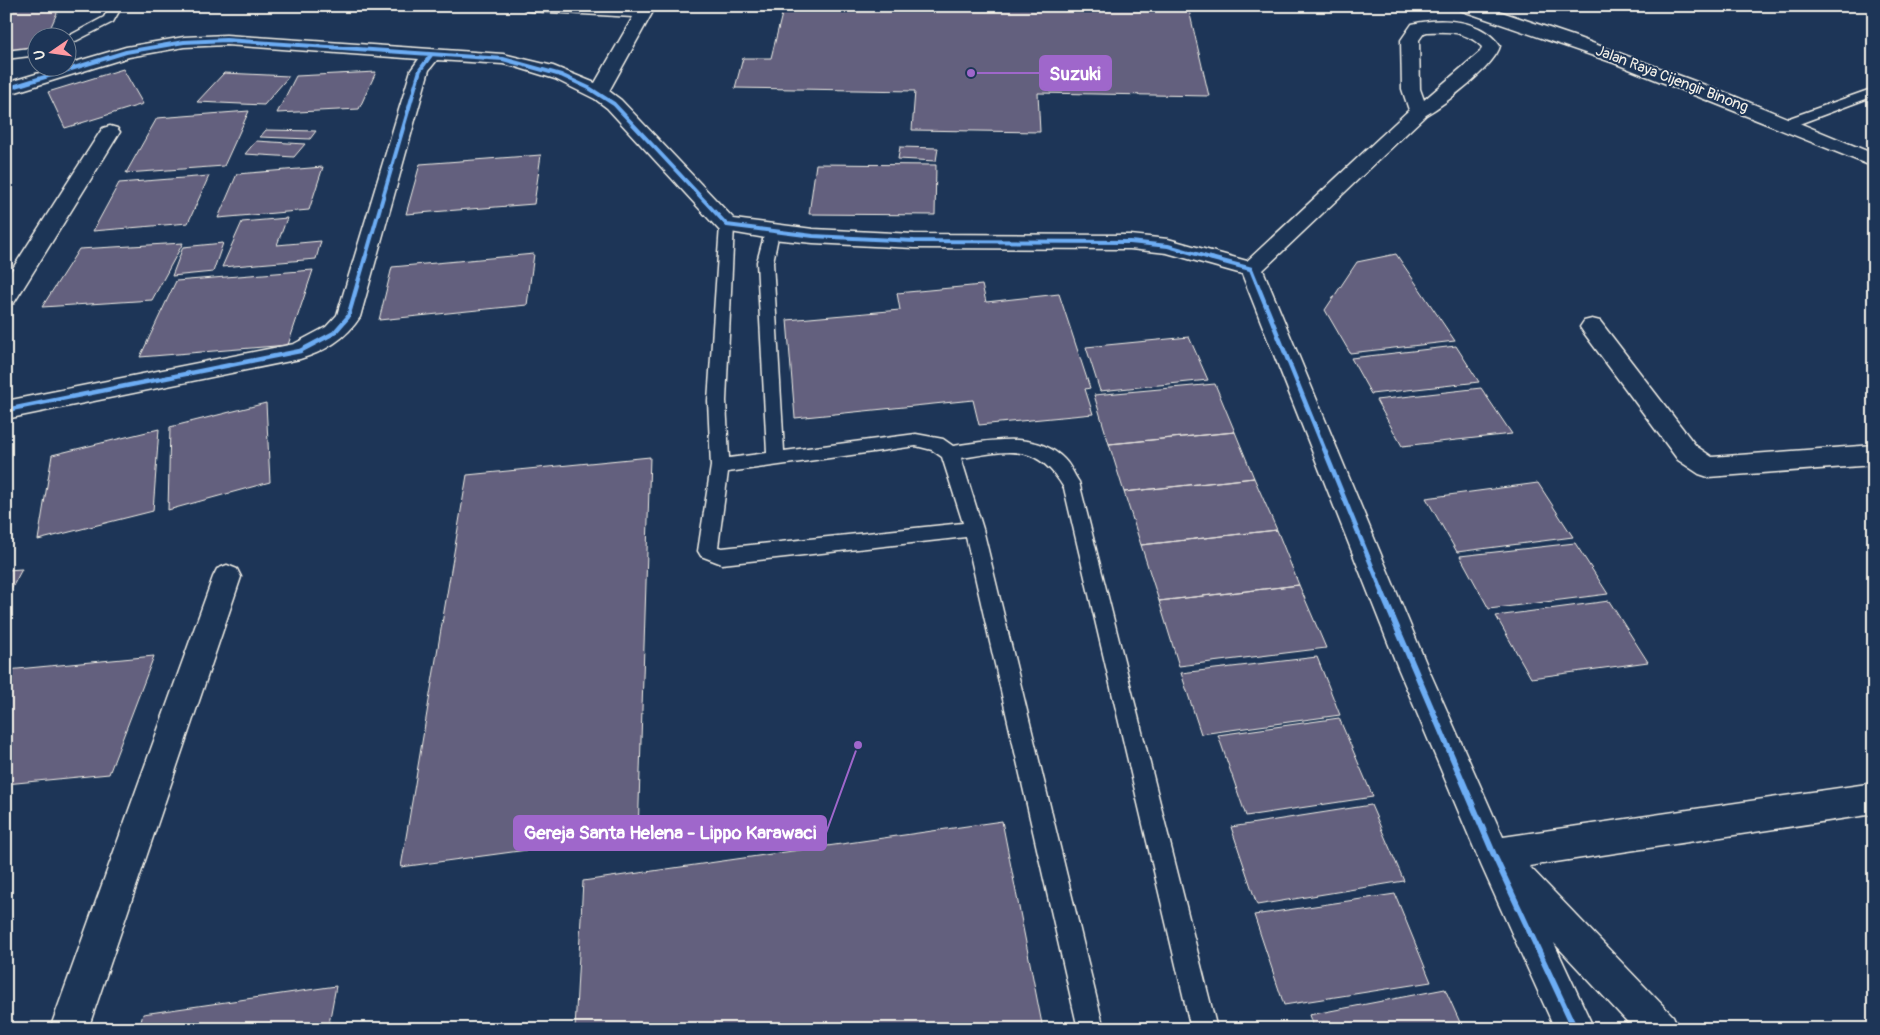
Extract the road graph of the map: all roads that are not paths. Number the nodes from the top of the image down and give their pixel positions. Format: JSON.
{"nodes":[{"id":1,"x":116,"y":6,"type":"edge"},
{"id":2,"x":531,"y":6,"type":"edge"},
{"id":3,"x":1466,"y":6,"type":"edge"},
{"id":4,"x":646,"y":10,"type":"edge"},
{"id":5,"x":78,"y":36,"type":"edge"},
{"id":6,"x":28,"y":52,"type":"edge"},
{"id":7,"x":6,"y":55,"type":"edge"},
{"id":8,"x":432,"y":55,"type":"junction"},
{"id":9,"x":6,"y":89,"type":"edge"},
{"id":10,"x":599,"y":92,"type":"junction"},
{"id":11,"x":1874,"y":92,"type":"edge"},
{"id":12,"x":1419,"y":110,"type":"junction"},
{"id":13,"x":1786,"y":124,"type":"junction"},
{"id":14,"x":110,"y":132,"type":"dead end"},
{"id":15,"x":1874,"y":161,"type":"edge"},
{"id":16,"x":727,"y":224,"type":"junction"},
{"id":17,"x":772,"y":232,"type":"junction"},
{"id":18,"x":1251,"y":269,"type":"junction"},
{"id":19,"x":6,"y":298,"type":"edge"},
{"id":20,"x":1592,"y":326,"type":"dead end"},
{"id":21,"x":6,"y":410,"type":"edge"},
{"id":22,"x":950,"y":453,"type":"junction"},
{"id":23,"x":1874,"y":455,"type":"edge"},
{"id":24,"x":776,"y":459,"type":"junction"},
{"id":25,"x":720,"y":466,"type":"junction"},
{"id":26,"x":974,"y":529,"type":"junction"},
{"id":27,"x":227,"y":577,"type":"dead end"},
{"id":28,"x":1874,"y":798,"type":"edge"},
{"id":29,"x":1494,"y":855,"type":"junction"},
{"id":30,"x":68,"y":1029,"type":"edge"},
{"id":31,"x":1091,"y":1029,"type":"edge"},
{"id":32,"x":1204,"y":1029,"type":"edge"},
{"id":33,"x":1575,"y":1029,"type":"edge"},
{"id":34,"x":1660,"y":1029,"type":"edge"}],
"edges":[{"from":1,"to":5,"type":"lane"},
{"from":2,"to":4,"type":"street"},
{"from":3,"to":13,"type":"street","name":"Jalan Raya Cijengir Binong"},
{"from":4,"to":10,"type":"street"},
{"from":6,"to":7,"type":"lane"},
{"from":8,"to":9,"type":"street"},
{"from":8,"to":10,"type":"street"},
{"from":8,"to":21,"type":"street"},
{"from":10,"to":16,"type":"street"},
{"from":11,"to":13,"type":"lane"},
{"from":12,"to":12,"type":"street"},
{"from":12,"to":18,"type":"street"},
{"from":13,"to":15,"type":"street","name":"Jalan Raya Cijengir Binong"},
{"from":14,"to":19,"type":"street"},
{"from":16,"to":17,"type":"street"},
{"from":16,"to":25,"type":"lane"},
{"from":17,"to":18,"type":"street"},
{"from":17,"to":24,"type":"lane"},
{"from":18,"to":29,"type":"street"},
{"from":20,"to":23,"type":"street"},
{"from":22,"to":24,"type":"lane"},
{"from":22,"to":26,"type":"lane"},
{"from":22,"to":32,"type":"lane"},
{"from":24,"to":25,"type":"lane"},
{"from":25,"to":26,"type":"lane"},
{"from":26,"to":31,"type":"lane"},
{"from":27,"to":30,"type":"street"},
{"from":28,"to":29,"type":"street"},
{"from":29,"to":33,"type":"street"},
{"from":29,"to":34,"type":"street"}]}
